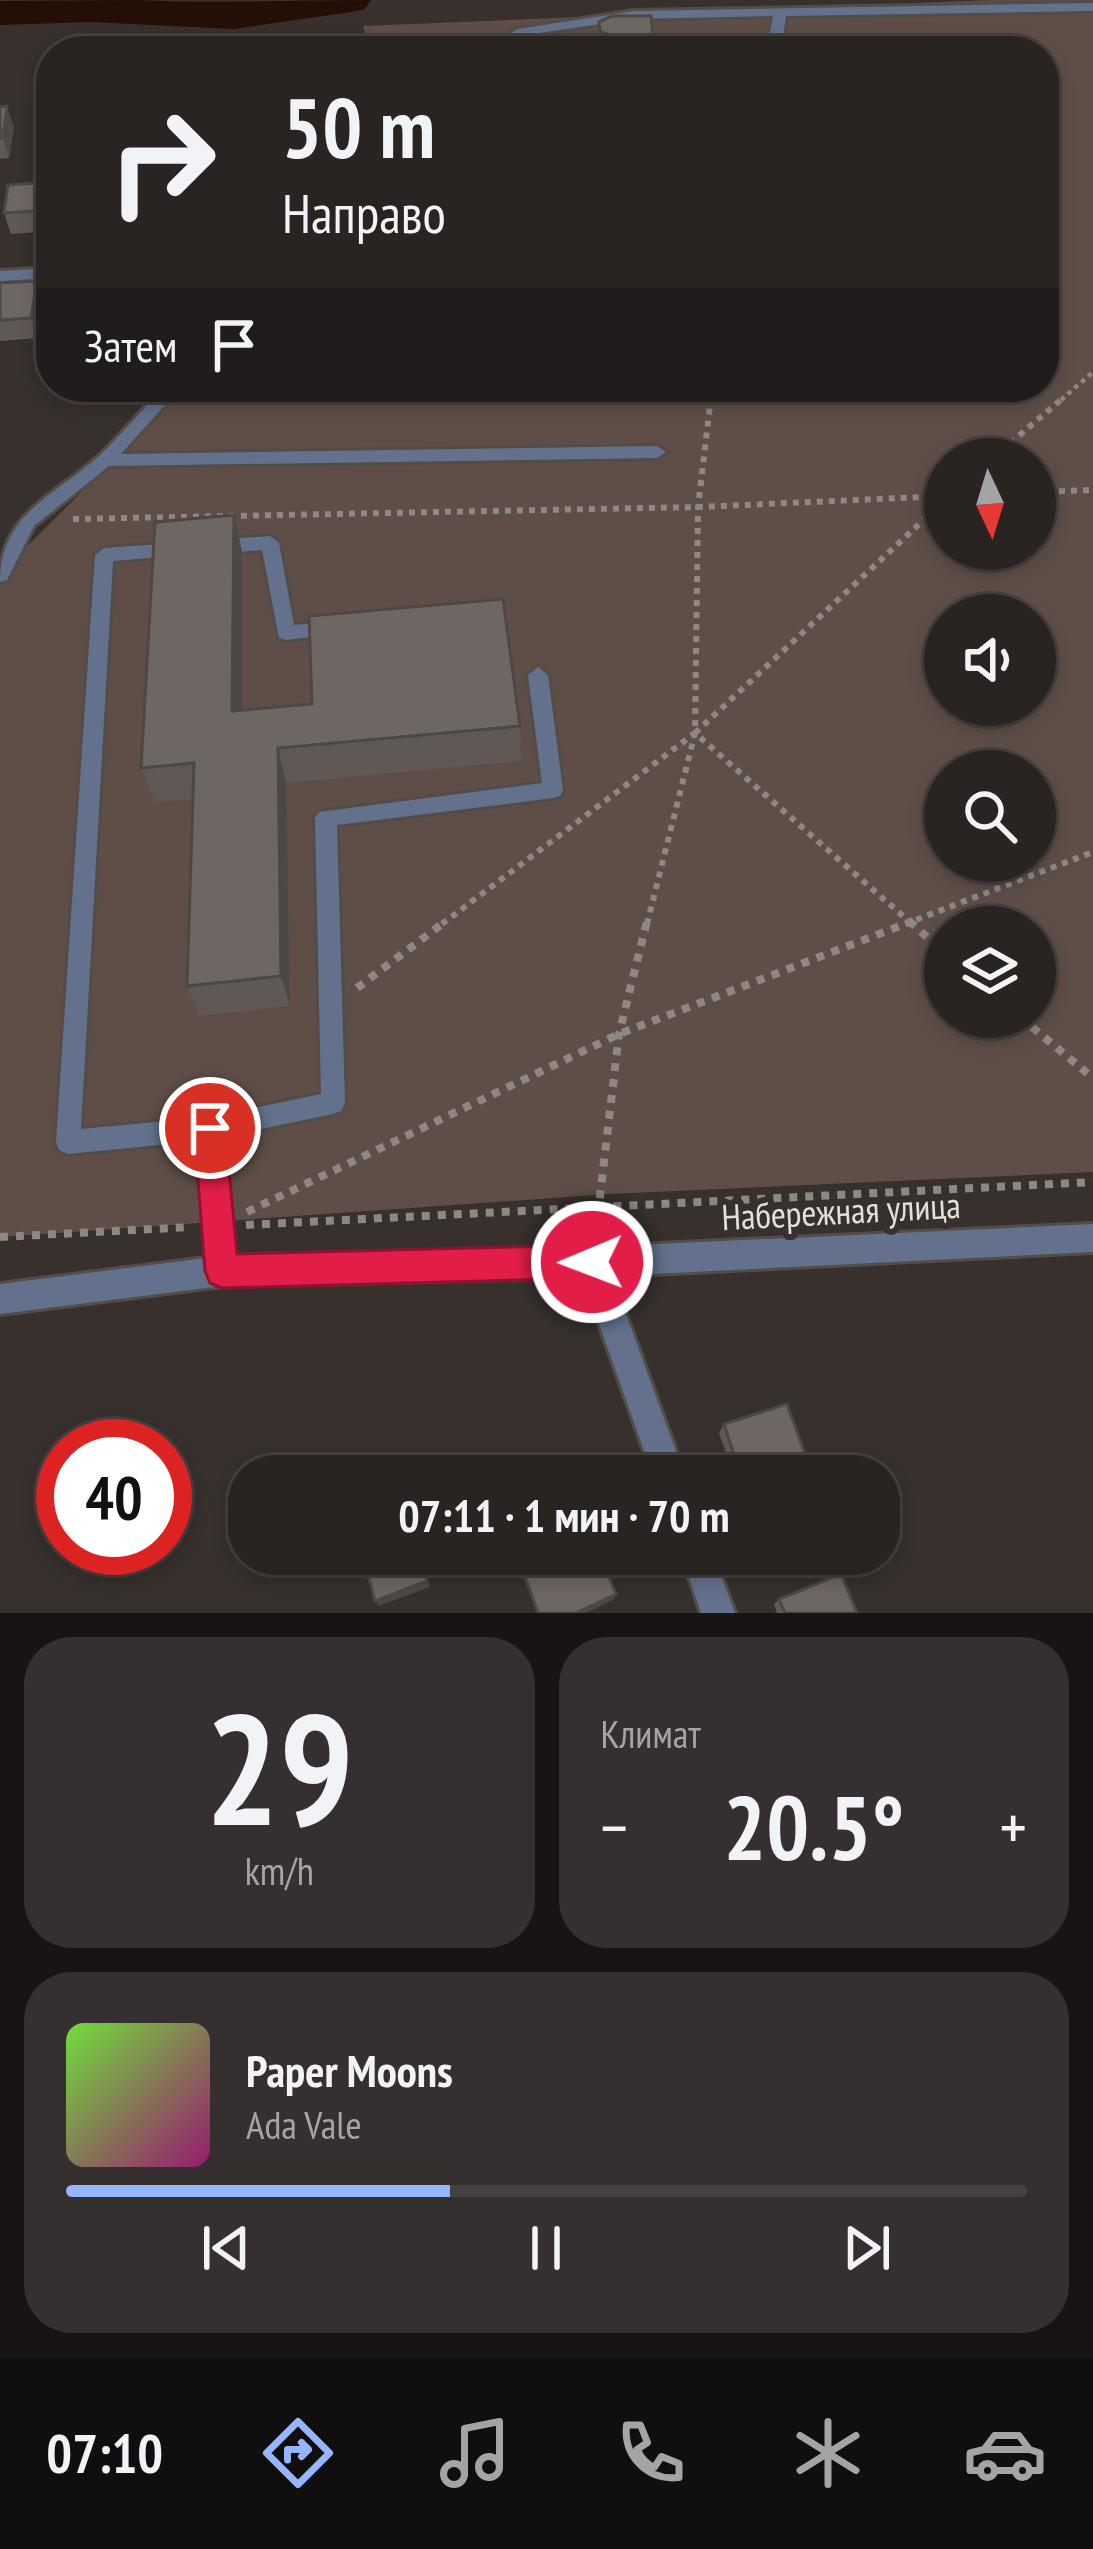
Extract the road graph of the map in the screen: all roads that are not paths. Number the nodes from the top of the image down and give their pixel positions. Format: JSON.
{"nodes":[{"id":1,"x":1093,"y":7,"type":"edge"},
{"id":2,"x":780,"y":11,"type":"junction"},
{"id":3,"x":515,"y":36,"type":"edge"},
{"id":4,"x":776,"y":36,"type":"edge"},
{"id":5,"x":36,"y":274,"type":"edge"},
{"id":6,"x":0,"y":276,"type":"edge"},
{"id":7,"x":159,"y":402,"type":"edge"},
{"id":8,"x":657,"y":452,"type":"dead end"},
{"id":9,"x":106,"y":460,"type":"junction"},
{"id":10,"x":0,"y":575,"type":"edge"},
{"id":11,"x":351,"y":627,"type":"edge"},
{"id":12,"x":538,"y":675,"type":"dead end"},
{"id":13,"x":210,"y":1128,"type":"junction"},
{"id":14,"x":1093,"y":1238,"type":"edge"},
{"id":15,"x":592,"y":1262,"type":"junction"},
{"id":16,"x":222,"y":1271,"type":"junction"},
{"id":17,"x":0,"y":1299,"type":"edge"},
{"id":18,"x":661,"y":1455,"type":"edge"},
{"id":19,"x":704,"y":1575,"type":"edge"},
{"id":20,"x":718,"y":1613,"type":"edge"}],
"edges":[{"from":1,"to":2,"type":"lane"},
{"from":2,"to":3,"type":"lane"},
{"from":2,"to":4,"type":"lane"},
{"from":5,"to":6,"type":"lane"},
{"from":7,"to":9,"type":"lane"},
{"from":8,"to":9,"type":"lane"},
{"from":9,"to":10,"type":"lane"},
{"from":11,"to":13,"type":"lane"},
{"from":12,"to":13,"type":"lane"},
{"from":13,"to":16,"type":"lane"},
{"from":14,"to":15,"type":"street","name":"Набережная улица"},
{"from":15,"to":16,"type":"street","name":"Набережная улица"},
{"from":15,"to":18,"type":"street"},
{"from":16,"to":17,"type":"street","name":"Набережная улица"},
{"from":19,"to":20,"type":"street"}]}
